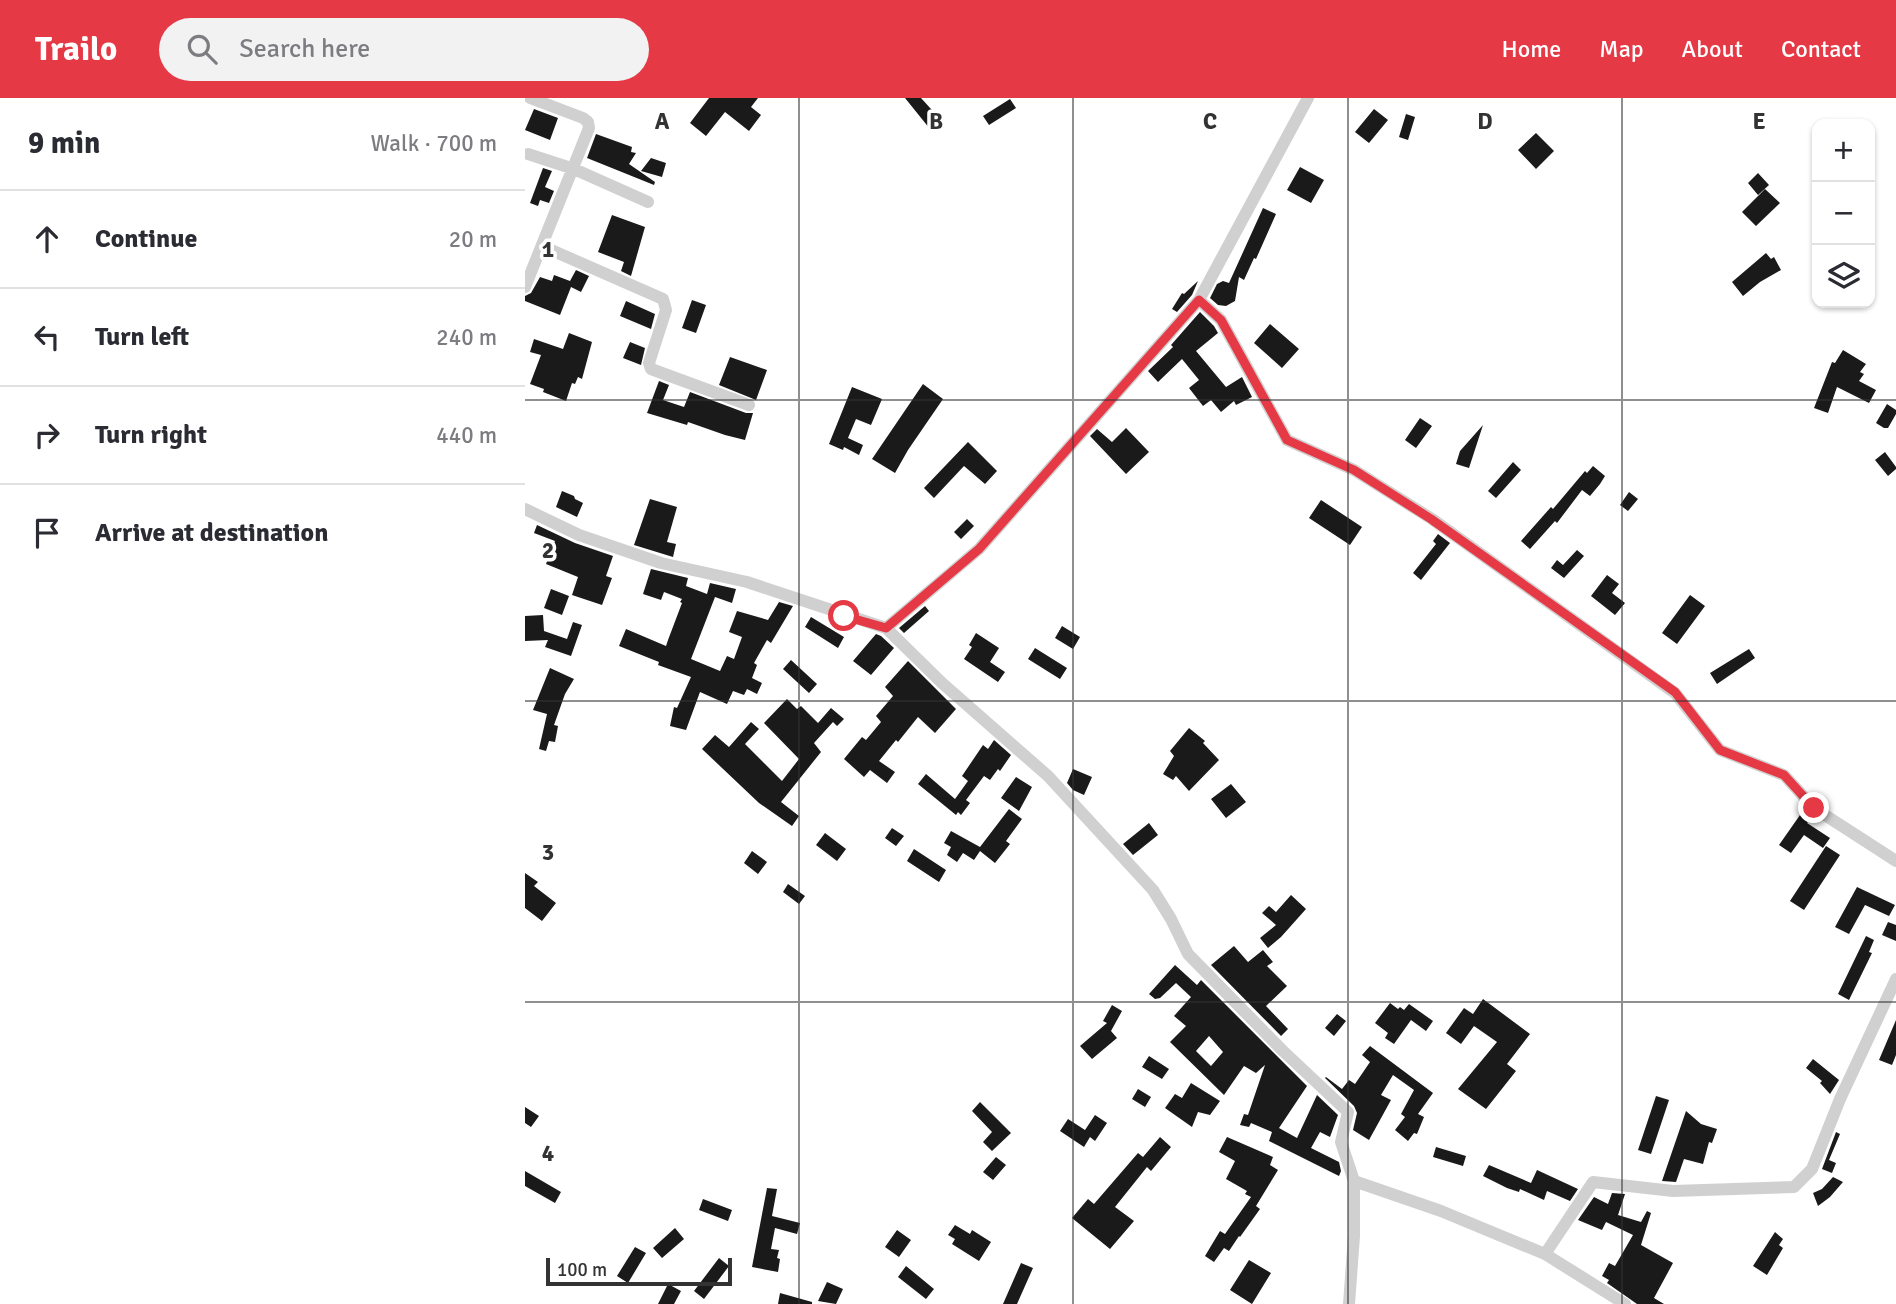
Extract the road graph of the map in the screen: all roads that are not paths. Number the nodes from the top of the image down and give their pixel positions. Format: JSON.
{"nodes":[{"id":1,"x":530,"y":98,"type":"edge"},
{"id":2,"x":1308,"y":98,"type":"edge"},
{"id":3,"x":529,"y":154,"type":"dead end"},
{"id":4,"x":574,"y":169,"type":"junction"},
{"id":5,"x":648,"y":202,"type":"dead end"},
{"id":6,"x":542,"y":246,"type":"junction"},
{"id":7,"x":525,"y":287,"type":"edge"},
{"id":8,"x":1199,"y":300,"type":"junction"},
{"id":9,"x":750,"y":405,"type":"dead end"},
{"id":10,"x":525,"y":509,"type":"edge"},
{"id":11,"x":886,"y":628,"type":"junction"},
{"id":12,"x":1896,"y":861,"type":"edge"},
{"id":13,"x":1896,"y":979,"type":"edge"},
{"id":14,"x":1353,"y":1181,"type":"junction"},
{"id":15,"x":1545,"y":1254,"type":"junction"},
{"id":16,"x":1349,"y":1304,"type":"edge"},
{"id":17,"x":1625,"y":1304,"type":"edge"}],
"edges":[{"from":1,"to":4,"type":"street"},
{"from":2,"to":8,"type":"street"},
{"from":3,"to":4,"type":"street"},
{"from":4,"to":5,"type":"street"},
{"from":4,"to":6,"type":"street"},
{"from":6,"to":7,"type":"street"},
{"from":6,"to":9,"type":"street"},
{"from":8,"to":11,"type":"street"},
{"from":8,"to":12,"type":"street"},
{"from":10,"to":11,"type":"street"},
{"from":11,"to":14,"type":"street"},
{"from":13,"to":15,"type":"street"},
{"from":14,"to":15,"type":"street"},
{"from":14,"to":16,"type":"street"},
{"from":15,"to":17,"type":"street"}]}
